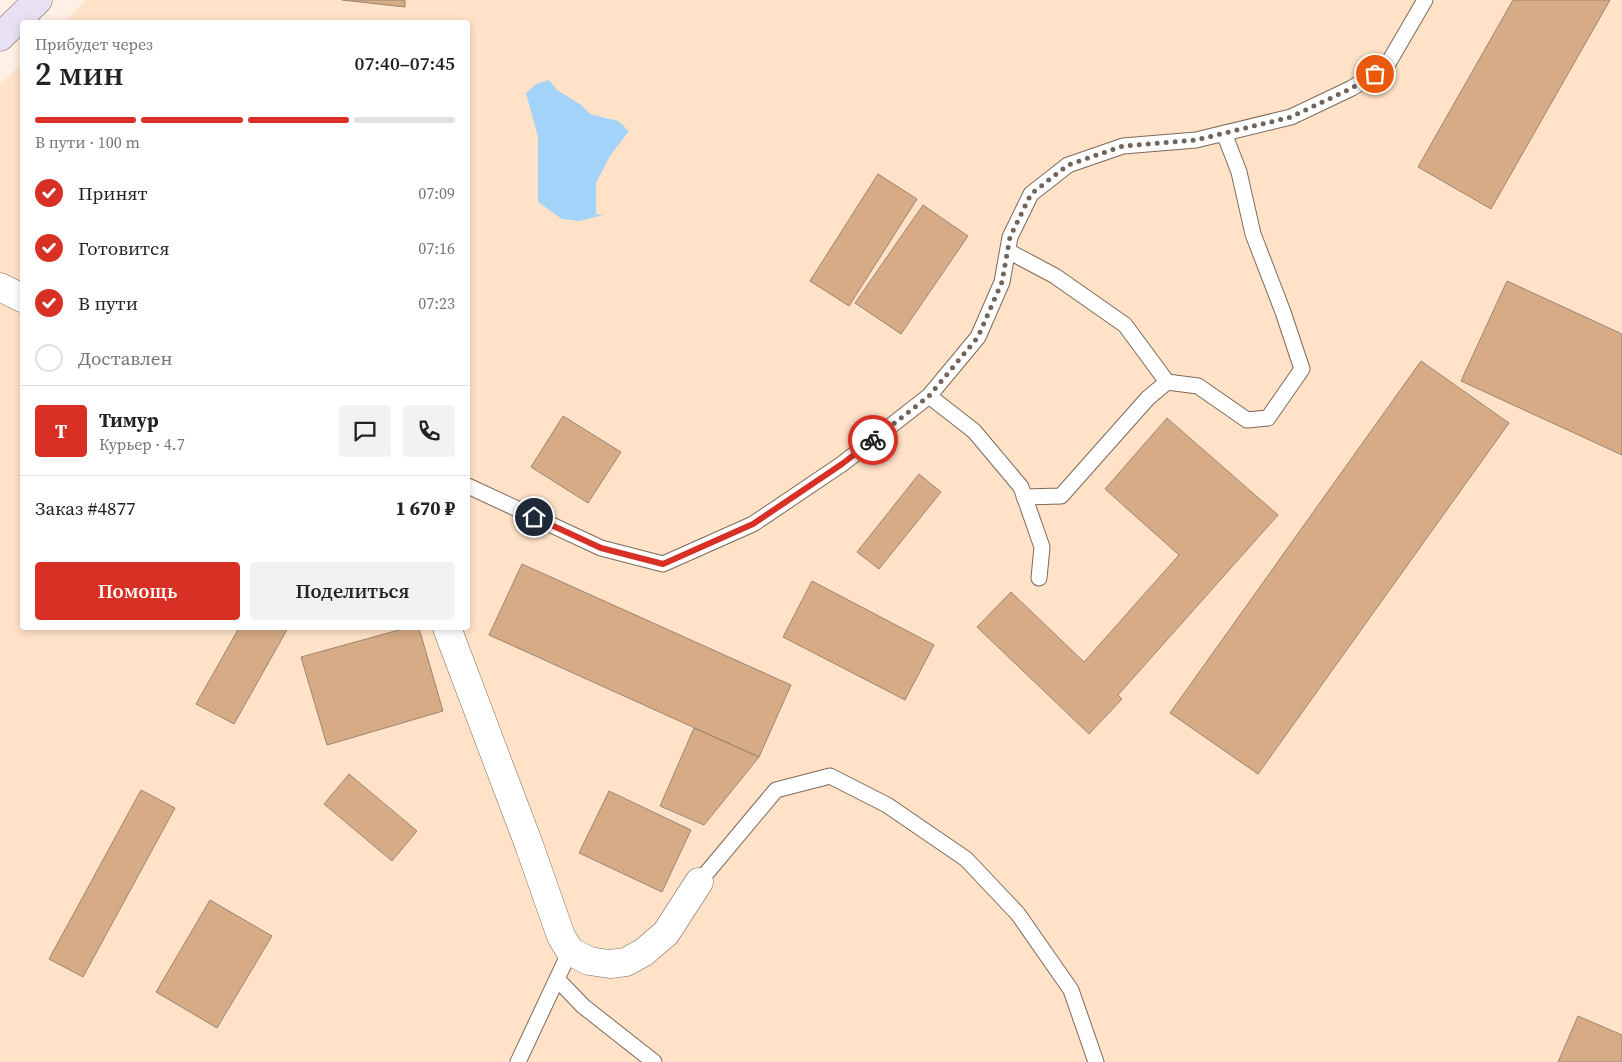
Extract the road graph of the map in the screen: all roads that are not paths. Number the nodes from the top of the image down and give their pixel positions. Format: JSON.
{"nodes":[{"id":1,"x":38,"y":0,"type":"edge"},
{"id":2,"x":1425,"y":0,"type":"edge"},
{"id":3,"x":0,"y":38,"type":"edge"},
{"id":4,"x":1224,"y":133,"type":"junction"},
{"id":5,"x":1008,"y":251,"type":"junction"},
{"id":6,"x":0,"y":287,"type":"edge"},
{"id":7,"x":20,"y":297,"type":"edge"},
{"id":8,"x":1167,"y":382,"type":"junction"},
{"id":9,"x":929,"y":396,"type":"junction"},
{"id":10,"x":470,"y":487,"type":"edge"},
{"id":11,"x":1024,"y":498,"type":"junction"},
{"id":12,"x":1039,"y":578,"type":"dead end"},
{"id":13,"x":448,"y":630,"type":"edge"},
{"id":14,"x":699,"y":882,"type":"joint"},
{"id":15,"x":570,"y":951,"type":"junction"},
{"id":16,"x":557,"y":978,"type":"junction"},
{"id":17,"x":518,"y":1062,"type":"edge"},
{"id":18,"x":654,"y":1062,"type":"edge"},
{"id":19,"x":1096,"y":1062,"type":"edge"}],
"edges":[{"from":1,"to":3,"type":"main road"},
{"from":2,"to":4,"type":"lane"},
{"from":4,"to":5,"type":"lane"},
{"from":4,"to":8,"type":"lane"},
{"from":5,"to":8,"type":"lane"},
{"from":5,"to":9,"type":"lane"},
{"from":6,"to":7,"type":"street"},
{"from":8,"to":11,"type":"lane"},
{"from":9,"to":10,"type":"lane"},
{"from":9,"to":11,"type":"lane"},
{"from":11,"to":12,"type":"lane"},
{"from":13,"to":15,"type":"street"},
{"from":14,"to":15,"type":"street"},
{"from":14,"to":19,"type":"lane"},
{"from":15,"to":16,"type":"lane"},
{"from":16,"to":17,"type":"lane"},
{"from":16,"to":18,"type":"lane"}]}
